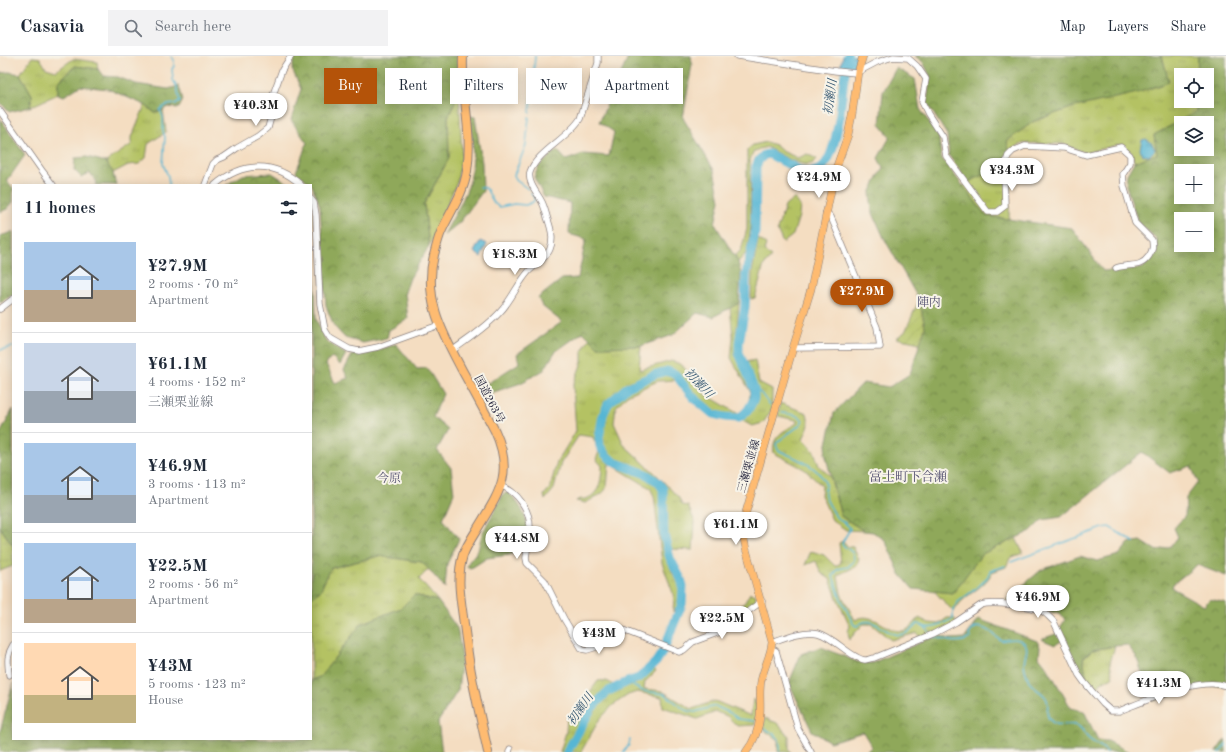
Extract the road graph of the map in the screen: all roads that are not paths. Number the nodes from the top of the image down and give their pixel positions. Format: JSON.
{"nodes":[{"id":1,"x":291,"y":56,"type":"edge"},
{"id":2,"x":463,"y":56,"type":"edge"},
{"id":3,"x":598,"y":56,"type":"edge"},
{"id":4,"x":737,"y":56,"type":"edge"},
{"id":5,"x":864,"y":56,"type":"edge"},
{"id":6,"x":857,"y":72,"type":"junction"},
{"id":7,"x":0,"y":111,"type":"edge"},
{"id":8,"x":52,"y":184,"type":"edge"},
{"id":9,"x":205,"y":184,"type":"edge"},
{"id":10,"x":217,"y":184,"type":"edge"},
{"id":11,"x":300,"y":184,"type":"edge"},
{"id":12,"x":312,"y":200,"type":"edge"},
{"id":13,"x":826,"y":212,"type":"junction"},
{"id":14,"x":1116,"y":268,"type":"dead end"},
{"id":15,"x":12,"y":300,"type":"edge"},
{"id":16,"x":0,"y":308,"type":"edge"},
{"id":17,"x":439,"y":325,"type":"junction"},
{"id":18,"x":793,"y":348,"type":"junction"},
{"id":19,"x":452,"y":351,"type":"junction"},
{"id":20,"x":501,"y":486,"type":"junction"},
{"id":21,"x":762,"y":602,"type":"junction"},
{"id":22,"x":772,"y":645,"type":"junction"},
{"id":23,"x":12,"y":646,"type":"edge"},
{"id":24,"x":9,"y":675,"type":"dead end"},
{"id":25,"x":1226,"y":686,"type":"edge"},
{"id":26,"x":488,"y":752,"type":"edge"},
{"id":27,"x":746,"y":752,"type":"edge"},
{"id":28,"x":811,"y":752,"type":"edge"}],
"edges":[{"from":1,"to":9,"type":"street"},
{"from":2,"to":17,"type":"highway","name":"国道263号"},
{"from":3,"to":19,"type":"street"},
{"from":4,"to":6,"type":"street"},
{"from":5,"to":6,"type":"main road","name":"三瀬栗並線"},
{"from":6,"to":13,"type":"main road","name":"三瀬栗並線"},
{"from":6,"to":14,"type":"street"},
{"from":7,"to":8,"type":"street"},
{"from":10,"to":11,"type":"street"},
{"from":12,"to":17,"type":"street"},
{"from":13,"to":18,"type":"main road","name":"三瀬栗並線"},
{"from":13,"to":18,"type":"street"},
{"from":15,"to":16,"type":"street"},
{"from":17,"to":19,"type":"highway","name":"国道263号"},
{"from":18,"to":21,"type":"main road","name":"三瀬栗並線"},
{"from":19,"to":20,"type":"highway","name":"国道263号"},
{"from":20,"to":21,"type":"street"},
{"from":20,"to":26,"type":"highway","name":"国道263号"},
{"from":21,"to":22,"type":"main road","name":"三瀬栗並線"},
{"from":22,"to":25,"type":"street"},
{"from":22,"to":27,"type":"main road"},
{"from":22,"to":28,"type":"street"},
{"from":23,"to":24,"type":"street"}]}
